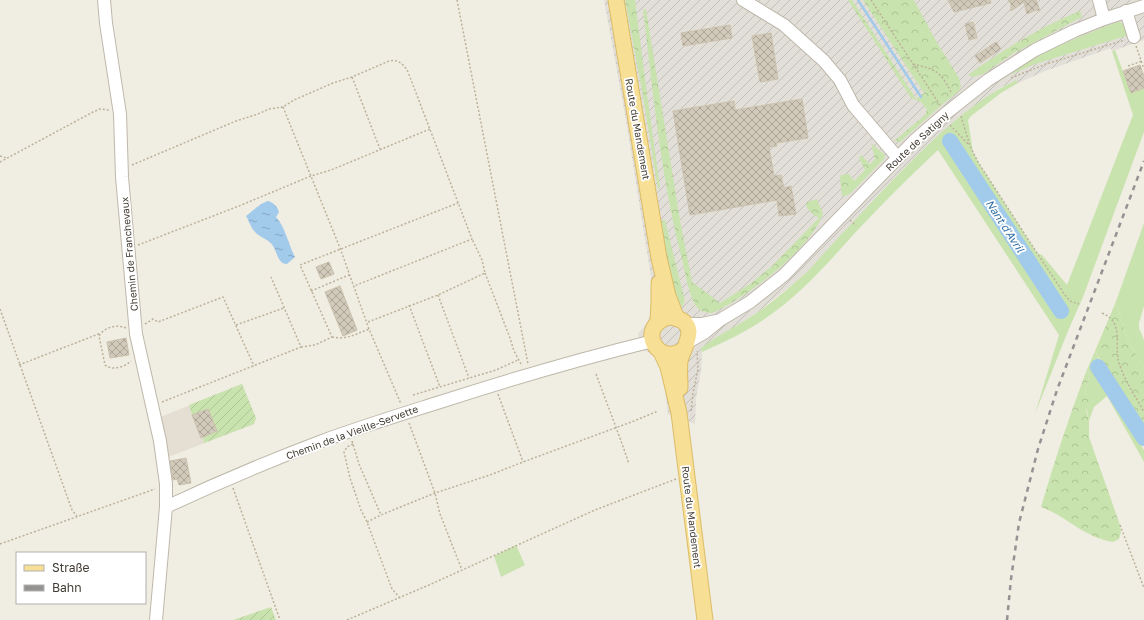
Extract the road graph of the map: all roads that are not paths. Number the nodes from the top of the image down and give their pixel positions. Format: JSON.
{"nodes":[{"id":1,"x":104,"y":0,"type":"edge"},
{"id":2,"x":616,"y":0,"type":"edge"},
{"id":3,"x":743,"y":0,"type":"edge"},
{"id":4,"x":1099,"y":0,"type":"edge"},
{"id":5,"x":1144,"y":6,"type":"edge"},
{"id":6,"x":1126,"y":11,"type":"junction"},
{"id":7,"x":1104,"y":19,"type":"junction"},
{"id":8,"x":1134,"y":37,"type":"road end"},
{"id":9,"x":898,"y":158,"type":"junction"},
{"id":10,"x":659,"y":258,"type":"junction"},
{"id":11,"x":720,"y":320,"type":"junction"},
{"id":12,"x":681,"y":321,"type":"junction"},
{"id":13,"x":658,"y":322,"type":"junction"},
{"id":14,"x":657,"y":346,"type":"junction"},
{"id":15,"x":689,"y":347,"type":"junction"},
{"id":16,"x":685,"y":413,"type":"junction"},
{"id":17,"x":166,"y":507,"type":"junction"},
{"id":18,"x":156,"y":620,"type":"edge"},
{"id":19,"x":705,"y":620,"type":"edge"}],
"edges":[{"from":1,"to":17,"type":"street","name":"Chemin de Franchevaux"},
{"from":2,"to":10,"type":"main road","name":"Route du Mandement"},
{"from":3,"to":9,"type":"street"},
{"from":4,"to":7,"type":"street"},
{"from":5,"to":6,"type":"street","name":"Route de Satigny"},
{"from":6,"to":7,"type":"street","name":"Route de Satigny"},
{"from":6,"to":8,"type":"street"},
{"from":7,"to":9,"type":"street","name":"Route de Satigny"},
{"from":9,"to":11,"type":"street","name":"Route de Satigny"},
{"from":10,"to":12,"type":"main road","name":"Route du Mandement"},
{"from":10,"to":13,"type":"main road","name":"Route du Mandement"},
{"from":11,"to":12,"type":"street","name":"Route de Satigny"},
{"from":11,"to":15,"type":"street","name":"Route de Satigny"},
{"from":12,"to":13,"type":"main road"},
{"from":12,"to":15,"type":"main road"},
{"from":13,"to":14,"type":"main road"},
{"from":14,"to":15,"type":"main road"},
{"from":14,"to":16,"type":"main road","name":"Route du Mandement"},
{"from":14,"to":17,"type":"street","name":"Chemin de la Vieille-Servette"},
{"from":15,"to":16,"type":"main road","name":"Route du Mandement"},
{"from":16,"to":19,"type":"main road","name":"Route du Mandement"},
{"from":17,"to":18,"type":"street"}]}
